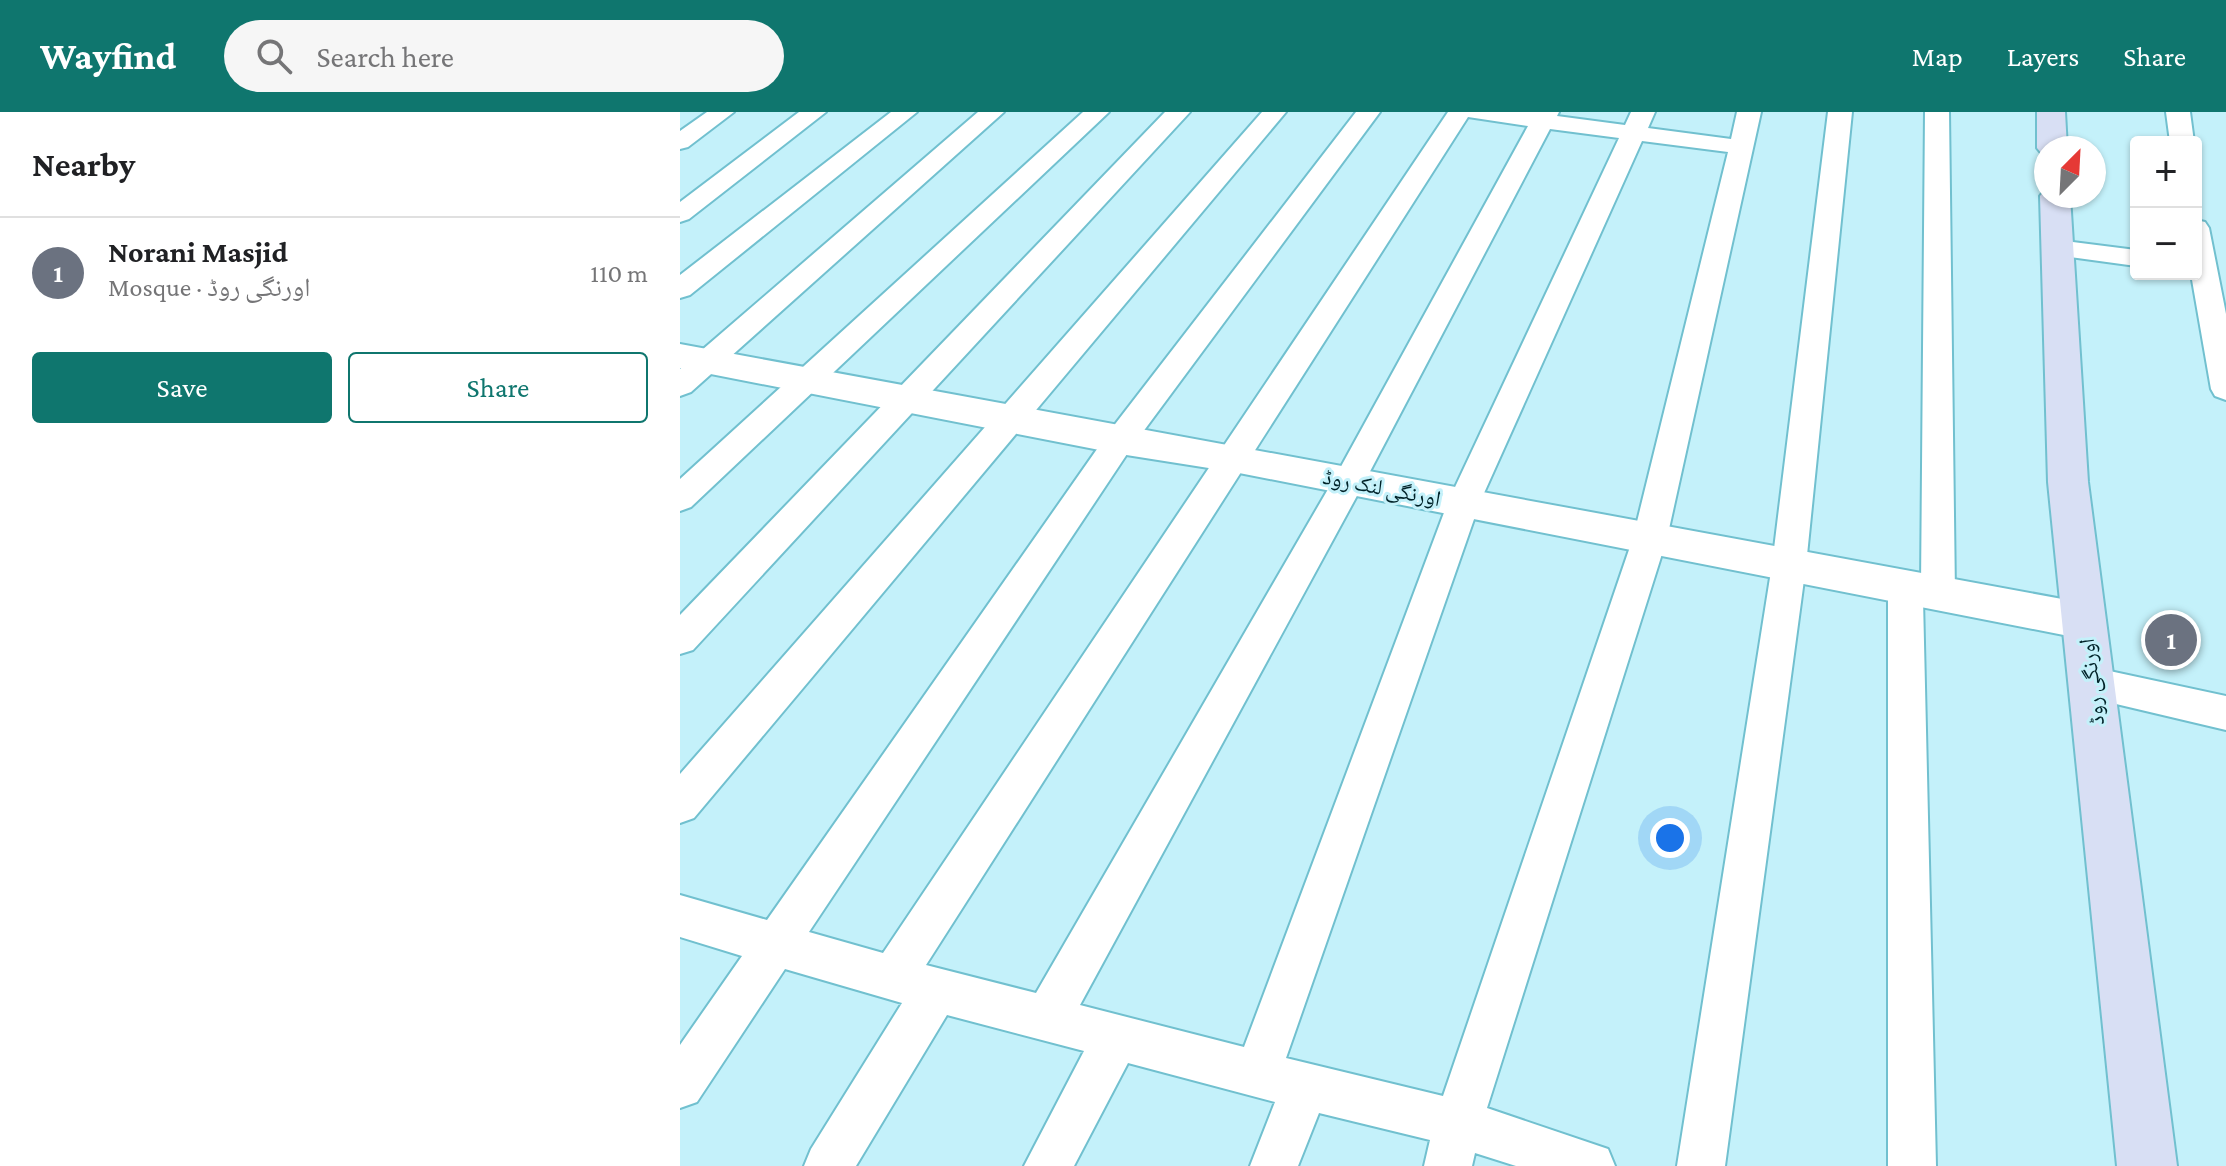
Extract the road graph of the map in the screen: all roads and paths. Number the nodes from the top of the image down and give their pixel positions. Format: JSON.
{"nodes":[{"id":1,"x":722,"y":112,"type":"edge"},
{"id":2,"x":814,"y":112,"type":"edge"},
{"id":3,"x":905,"y":112,"type":"edge"},
{"id":4,"x":992,"y":112,"type":"edge"},
{"id":5,"x":1097,"y":112,"type":"edge"},
{"id":6,"x":1178,"y":112,"type":"edge"},
{"id":7,"x":1274,"y":112,"type":"edge"},
{"id":8,"x":1368,"y":112,"type":"edge"},
{"id":9,"x":1460,"y":112,"type":"edge"},
{"id":10,"x":1475,"y":112,"type":"edge"},
{"id":11,"x":1749,"y":112,"type":"edge"},
{"id":12,"x":1840,"y":112,"type":"edge"},
{"id":13,"x":1937,"y":112,"type":"edge"},
{"id":14,"x":2051,"y":112,"type":"edge"},
{"id":15,"x":2178,"y":112,"type":"edge"},
{"id":16,"x":1545,"y":116,"type":"edge"},
{"id":17,"x":1638,"y":122,"type":"edge"},
{"id":18,"x":2052,"y":136,"type":"edge"},
{"id":19,"x":2181,"y":136,"type":"edge"},
{"id":20,"x":680,"y":142,"type":"edge"},
{"id":21,"x":1741,"y":147,"type":"junction"},
{"id":22,"x":2055,"y":208,"type":"edge"},
{"id":23,"x":680,"y":214,"type":"edge"},
{"id":24,"x":2057,"y":248,"type":"junction"},
{"id":25,"x":2202,"y":248,"type":"edge"},
{"id":26,"x":2130,"y":257,"type":"edge"},
{"id":27,"x":2208,"y":267,"type":"edge"},
{"id":28,"x":680,"y":289,"type":"edge"},
{"id":29,"x":689,"y":367,"type":"edge"},
{"id":30,"x":808,"y":380,"type":"junction"},
{"id":31,"x":2226,"y":389,"type":"edge"},
{"id":32,"x":907,"y":398,"type":"junction"},
{"id":33,"x":1009,"y":418,"type":"junction"},
{"id":34,"x":1120,"y":440,"type":"junction"},
{"id":35,"x":1234,"y":458,"type":"junction"},
{"id":36,"x":1349,"y":481,"type":"junction"},
{"id":37,"x":680,"y":498,"type":"edge"},
{"id":38,"x":1464,"y":502,"type":"junction"},
{"id":39,"x":1650,"y":538,"type":"junction"},
{"id":40,"x":1789,"y":565,"type":"junction"},
{"id":41,"x":1922,"y":592,"type":"junction"},
{"id":42,"x":2084,"y":621,"type":"junction"},
{"id":43,"x":680,"y":639,"type":"edge"},
{"id":44,"x":2091,"y":683,"type":"junction"},
{"id":45,"x":2226,"y":713,"type":"edge"},
{"id":46,"x":680,"y":804,"type":"edge"},
{"id":47,"x":680,"y":916,"type":"edge"},
{"id":48,"x":775,"y":942,"type":"junction"},
{"id":49,"x":892,"y":978,"type":"junction"},
{"id":50,"x":937,"y":989,"type":"junction"},
{"id":51,"x":1048,"y":1017,"type":"junction"},
{"id":52,"x":1118,"y":1036,"type":"junction"},
{"id":53,"x":1257,"y":1074,"type":"junction"},
{"id":54,"x":680,"y":1085,"type":"edge"},
{"id":55,"x":1305,"y":1086,"type":"junction"},
{"id":56,"x":1453,"y":1144,"type":"edge"},
{"id":57,"x":828,"y":1166,"type":"edge"},
{"id":58,"x":1048,"y":1166,"type":"edge"},
{"id":59,"x":1274,"y":1166,"type":"edge"},
{"id":60,"x":1591,"y":1166,"type":"edge"},
{"id":61,"x":1701,"y":1166,"type":"edge"},
{"id":62,"x":1912,"y":1166,"type":"edge"},
{"id":63,"x":2147,"y":1166,"type":"edge"}],
"edges":[{"from":1,"to":20,"type":"street"},
{"from":2,"to":23,"type":"street"},
{"from":3,"to":28,"type":"street"},
{"from":4,"to":29,"type":"street"},
{"from":5,"to":30,"type":"street"},
{"from":6,"to":32,"type":"street"},
{"from":7,"to":33,"type":"street"},
{"from":8,"to":34,"type":"street"},
{"from":9,"to":35,"type":"street"},
{"from":10,"to":16,"type":"street"},
{"from":11,"to":21,"type":"street"},
{"from":12,"to":40,"type":"street"},
{"from":13,"to":41,"type":"street"},
{"from":14,"to":18,"type":"main road"},
{"from":15,"to":19,"type":"street"},
{"from":16,"to":17,"type":"street"},
{"from":16,"to":36,"type":"street"},
{"from":17,"to":21,"type":"street"},
{"from":17,"to":38,"type":"street"},
{"from":21,"to":39,"type":"street"},
{"from":22,"to":24,"type":"main road","name":"اورنگی روڈ"},
{"from":24,"to":26,"type":"street"},
{"from":24,"to":42,"type":"main road","name":"اورنگی روڈ"},
{"from":25,"to":27,"type":"street"},
{"from":27,"to":31,"type":"street"},
{"from":29,"to":30,"type":"street","name":"اورنگی لنک روڈ"},
{"from":30,"to":32,"type":"street","name":"اورنگی لنک روڈ"},
{"from":30,"to":37,"type":"street"},
{"from":32,"to":33,"type":"street","name":"اورنگی لنک روڈ"},
{"from":32,"to":43,"type":"street"},
{"from":33,"to":34,"type":"street","name":"اورنگی لنک روڈ"},
{"from":33,"to":46,"type":"street"},
{"from":34,"to":35,"type":"street","name":"اورنگی لنک روڈ"},
{"from":34,"to":48,"type":"street"},
{"from":35,"to":36,"type":"street","name":"اورنگی لنک روڈ"},
{"from":35,"to":49,"type":"street"},
{"from":36,"to":38,"type":"street","name":"اورنگی لنک روڈ"},
{"from":36,"to":51,"type":"street"},
{"from":38,"to":39,"type":"street","name":"اورنگی لنک روڈ"},
{"from":38,"to":53,"type":"street"},
{"from":39,"to":40,"type":"street","name":"اورنگی لنک روڈ"},
{"from":39,"to":56,"type":"street"},
{"from":40,"to":41,"type":"street","name":"اورنگی لنک روڈ"},
{"from":40,"to":61,"type":"street"},
{"from":41,"to":42,"type":"street","name":"اورنگی لنک روڈ"},
{"from":41,"to":62,"type":"street"},
{"from":42,"to":44,"type":"main road","name":"اورنگی روڈ"},
{"from":44,"to":45,"type":"street"},
{"from":44,"to":63,"type":"main road","name":"اورنگی روڈ"},
{"from":47,"to":48,"type":"street"},
{"from":48,"to":49,"type":"street"},
{"from":48,"to":54,"type":"street"},
{"from":49,"to":50,"type":"street"},
{"from":50,"to":51,"type":"street"},
{"from":50,"to":57,"type":"street"},
{"from":51,"to":52,"type":"street"},
{"from":52,"to":53,"type":"street"},
{"from":52,"to":58,"type":"street"},
{"from":53,"to":55,"type":"street"},
{"from":55,"to":56,"type":"street"},
{"from":55,"to":59,"type":"street"},
{"from":56,"to":60,"type":"street"}]}
